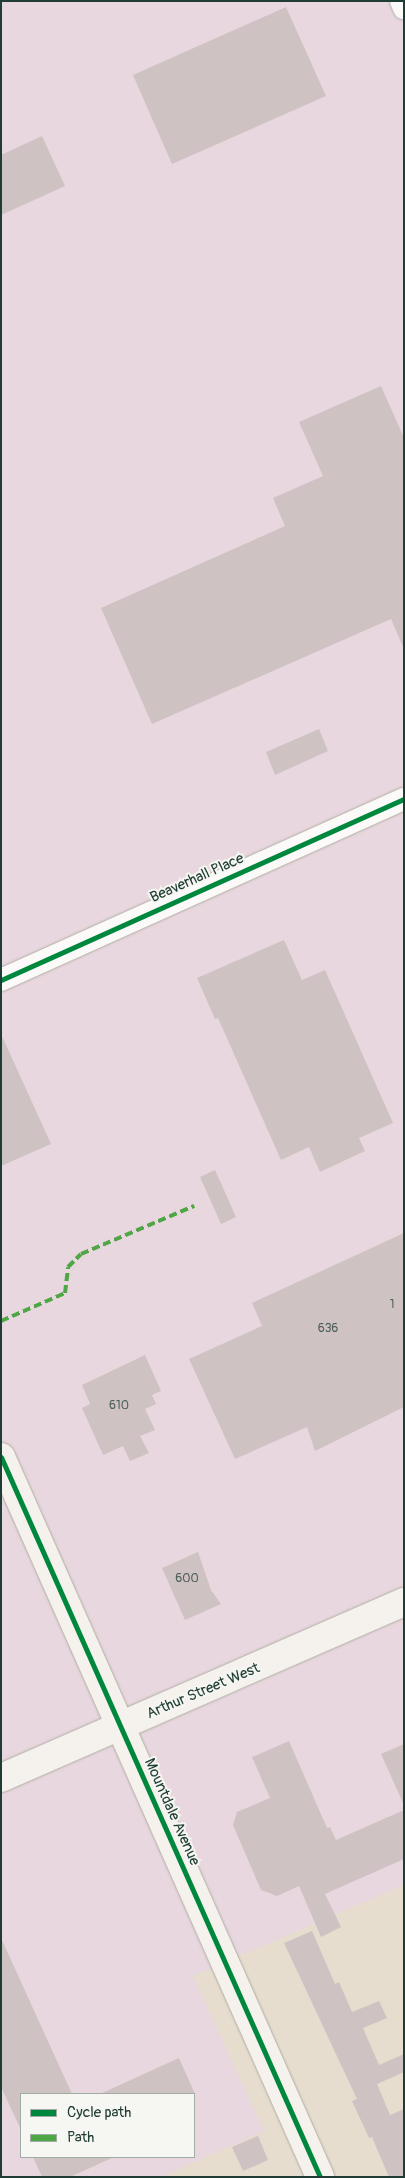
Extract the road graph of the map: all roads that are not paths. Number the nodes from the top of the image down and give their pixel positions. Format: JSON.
{"nodes":[{"id":1,"x":401,"y":1,"type":"edge"},
{"id":2,"x":404,"y":8,"type":"edge"},
{"id":3,"x":404,"y":799,"type":"edge"},
{"id":4,"x":1,"y":980,"type":"edge"},
{"id":5,"x":1,"y":1457,"type":"edge"},
{"id":6,"x":404,"y":1602,"type":"edge"},
{"id":7,"x":120,"y":1726,"type":"junction"},
{"id":8,"x":1,"y":1778,"type":"edge"},
{"id":9,"x":320,"y":2177,"type":"edge"}],
"edges":[{"from":1,"to":2,"type":"street"},
{"from":3,"to":4,"type":"street","name":"Beaverhall Place"},
{"from":5,"to":7,"type":"street","name":"Mountdale Avenue"},
{"from":6,"to":7,"type":"street","name":"Arthur Street West"},
{"from":7,"to":8,"type":"street","name":"Arthur Street West"},
{"from":7,"to":9,"type":"street","name":"Mountdale Avenue"}]}
